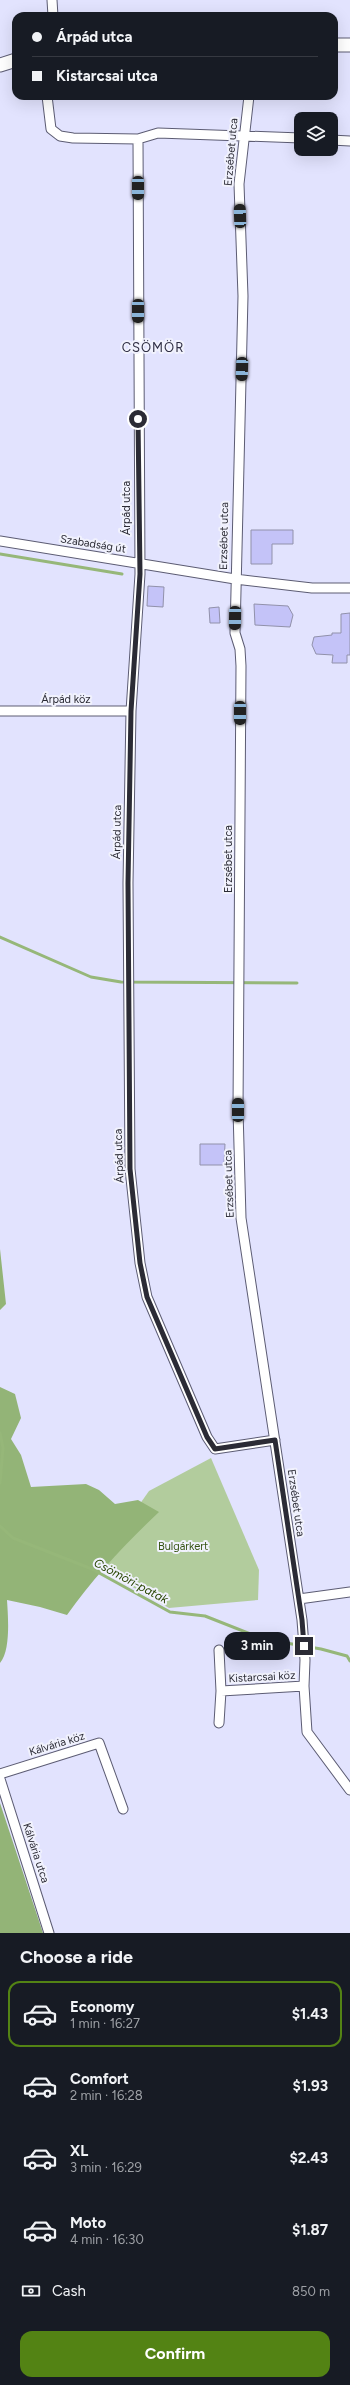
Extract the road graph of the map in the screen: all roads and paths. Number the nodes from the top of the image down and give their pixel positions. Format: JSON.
{"nodes":[{"id":1,"x":52,"y":0,"type":"edge"},
{"id":2,"x":53,"y":12,"type":"edge"},
{"id":3,"x":338,"y":45,"type":"edge"},
{"id":4,"x":350,"y":45,"type":"edge"},
{"id":5,"x":12,"y":61,"type":"edge"},
{"id":6,"x":0,"y":65,"type":"edge"},
{"id":7,"x":47,"y":100,"type":"edge"},
{"id":8,"x":249,"y":100,"type":"edge"},
{"id":9,"x":244,"y":135,"type":"junction"},
{"id":10,"x":294,"y":138,"type":"edge"},
{"id":11,"x":138,"y":139,"type":"junction"},
{"id":12,"x":338,"y":140,"type":"edge"},
{"id":13,"x":350,"y":141,"type":"edge"},
{"id":14,"x":0,"y":541,"type":"edge"},
{"id":15,"x":139,"y":563,"type":"junction"},
{"id":16,"x":235,"y":579,"type":"junction"},
{"id":17,"x":350,"y":588,"type":"edge"},
{"id":18,"x":0,"y":711,"type":"edge"},
{"id":19,"x":131,"y":711,"type":"junction"},
{"id":20,"x":275,"y":1440,"type":"junction"},
{"id":21,"x":350,"y":1592,"type":"edge"},
{"id":22,"x":298,"y":1599,"type":"junction"},
{"id":23,"x":219,"y":1650,"type":"dead end"},
{"id":24,"x":304,"y":1686,"type":"junction"},
{"id":25,"x":221,"y":1691,"type":"junction"},
{"id":26,"x":219,"y":1723,"type":"dead end"},
{"id":27,"x":0,"y":1774,"type":"edge"},
{"id":28,"x":0,"y":1779,"type":"edge"},
{"id":29,"x":350,"y":1790,"type":"edge"},
{"id":30,"x":122,"y":1809,"type":"dead end"},
{"id":31,"x":49,"y":1933,"type":"edge"}],
"edges":[{"from":1,"to":2,"type":"street"},
{"from":3,"to":4,"type":"street"},
{"from":5,"to":6,"type":"street"},
{"from":7,"to":11,"type":"street"},
{"from":8,"to":9,"type":"street","name":"Erzsébet utca"},
{"from":9,"to":10,"type":"street"},
{"from":9,"to":11,"type":"street"},
{"from":9,"to":16,"type":"street","name":"Erzsébet utca"},
{"from":11,"to":15,"type":"street","name":"Árpád utca"},
{"from":12,"to":13,"type":"street"},
{"from":14,"to":15,"type":"street","name":"Szabadság út"},
{"from":15,"to":16,"type":"street","name":"Szabadság út"},
{"from":15,"to":19,"type":"street","name":"Árpád utca"},
{"from":16,"to":17,"type":"street","name":"Szabadság út"},
{"from":16,"to":20,"type":"street","name":"Erzsébet utca"},
{"from":18,"to":19,"type":"street","name":"Árpád köz"},
{"from":19,"to":20,"type":"street","name":"Árpád utca"},
{"from":20,"to":22,"type":"street","name":"Erzsébet utca"},
{"from":21,"to":22,"type":"street"},
{"from":22,"to":24,"type":"street","name":"Erzsébet utca"},
{"from":23,"to":25,"type":"street","name":"Kistarcsai köz"},
{"from":24,"to":25,"type":"street","name":"Kistarcsai köz"},
{"from":24,"to":29,"type":"street","name":"Erzsébet utca"},
{"from":25,"to":26,"type":"street","name":"Kistarcsai köz"},
{"from":27,"to":30,"type":"street","name":"Kálvária köz"},
{"from":28,"to":31,"type":"street","name":"Kálvária utca"}]}
